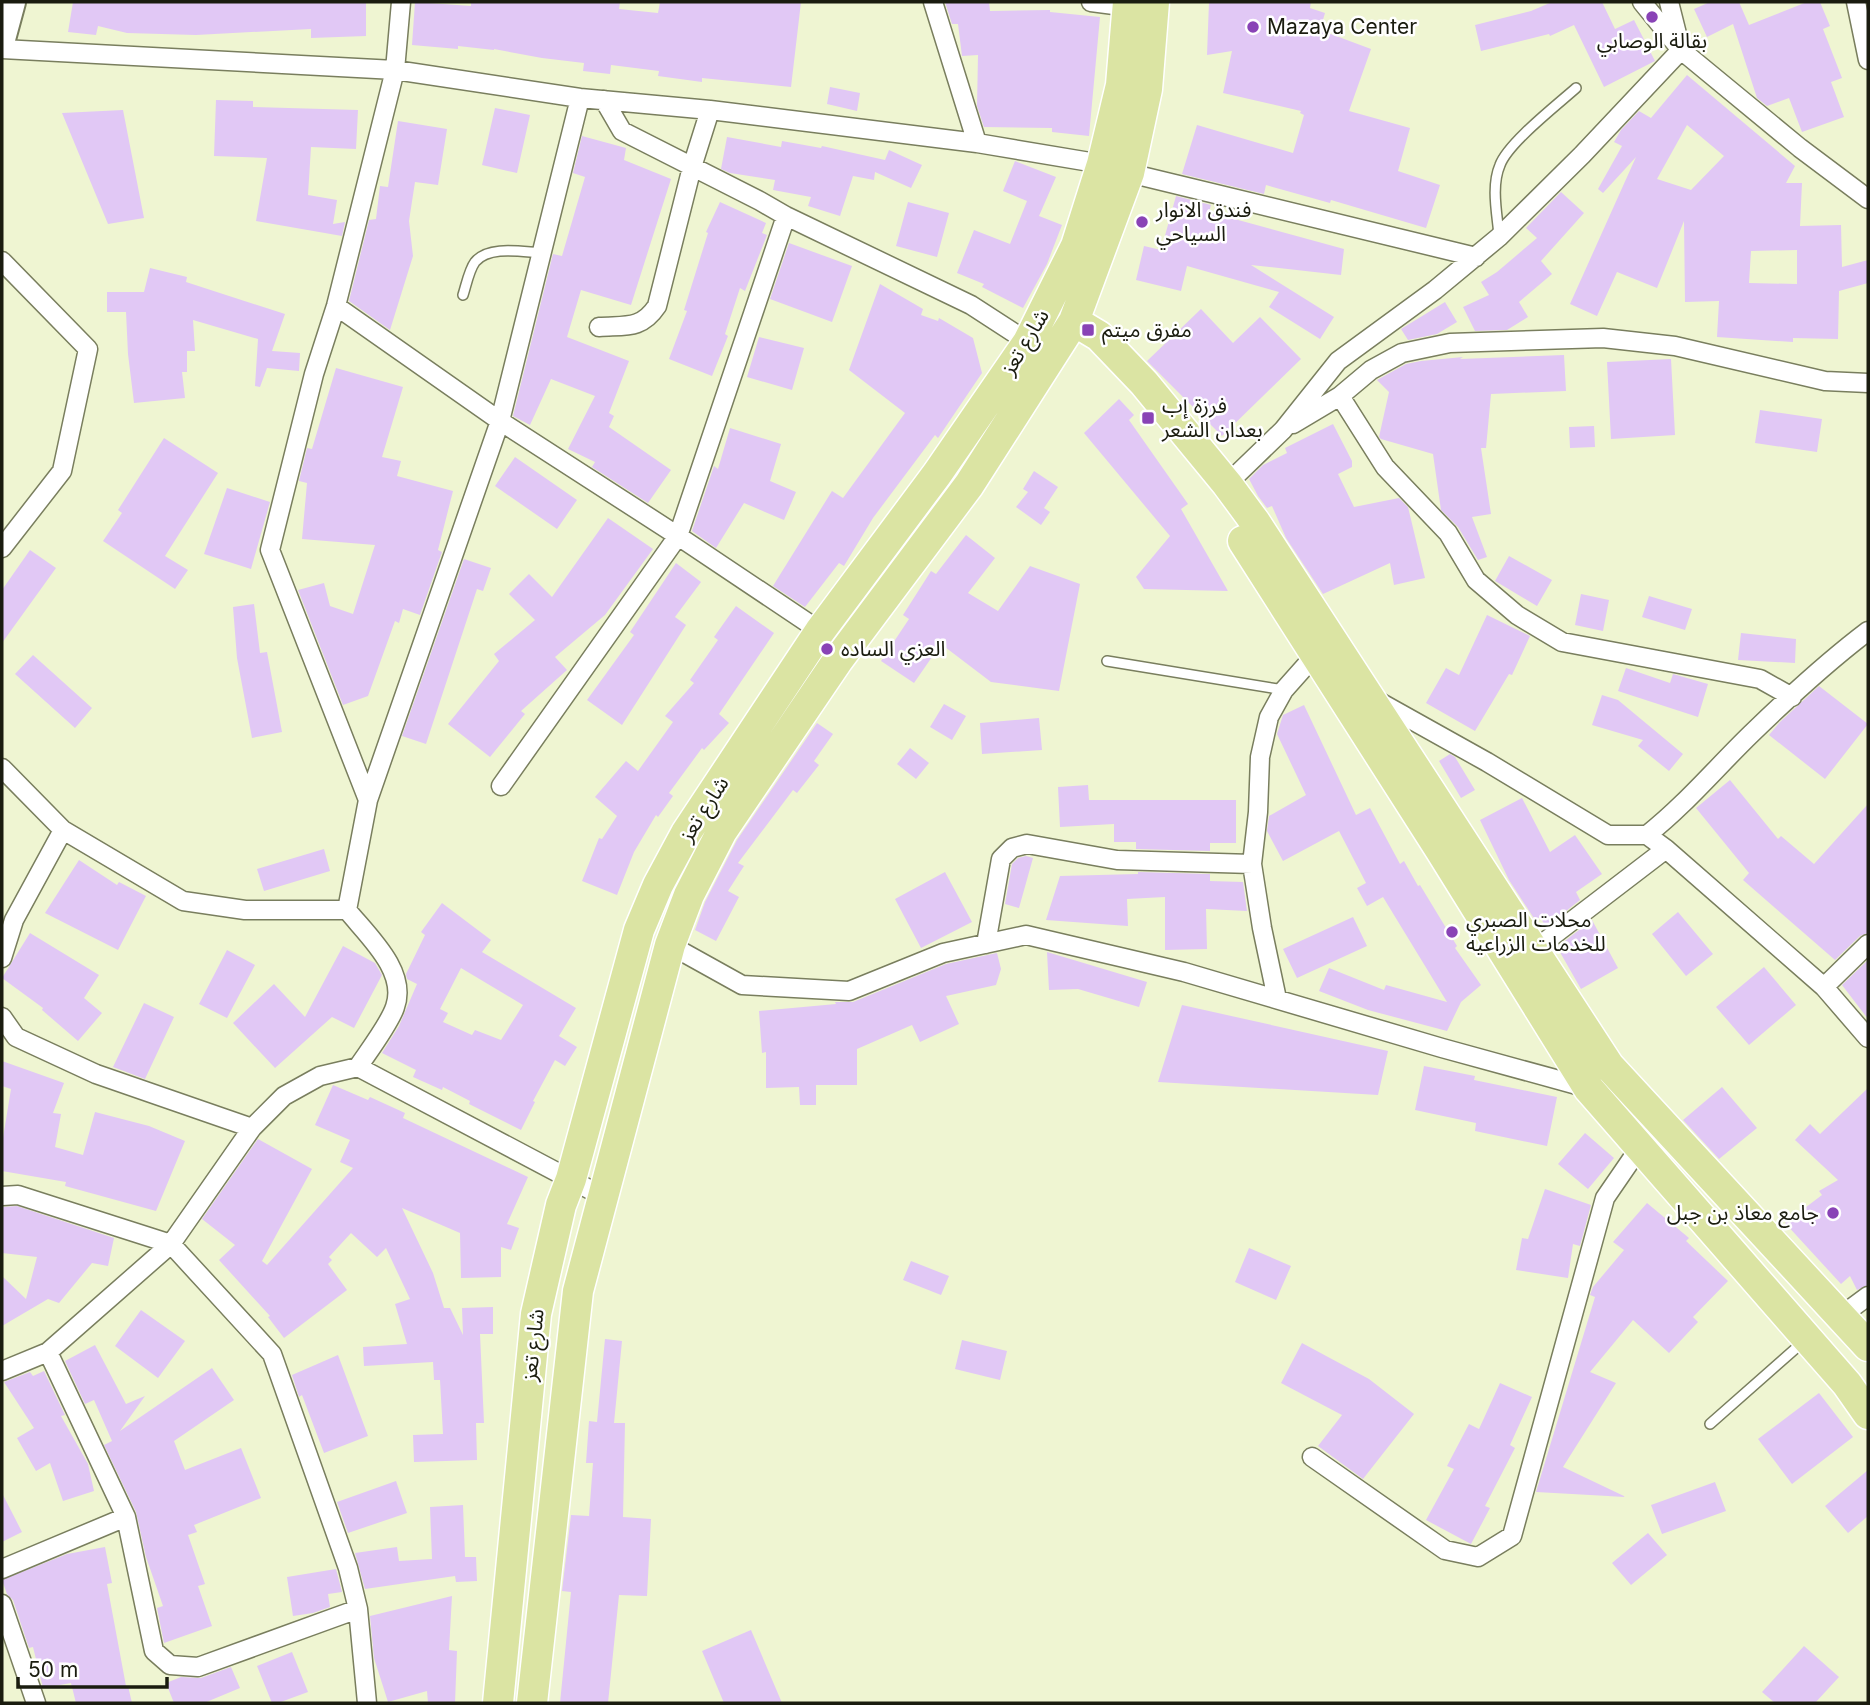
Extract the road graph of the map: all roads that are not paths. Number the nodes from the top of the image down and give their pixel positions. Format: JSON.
{"nodes":[{"id":1,"x":12,"y":2,"type":"edge"},
{"id":2,"x":401,"y":2,"type":"edge"},
{"id":3,"x":933,"y":2,"type":"edge"},
{"id":4,"x":1091,"y":2,"type":"edge"},
{"id":5,"x":1642,"y":2,"type":"edge"},
{"id":6,"x":1669,"y":2,"type":"edge"},
{"id":7,"x":1856,"y":2,"type":"edge"},
{"id":8,"x":1141,"y":5,"type":"edge"},
{"id":9,"x":2,"y":39,"type":"edge"},
{"id":10,"x":2,"y":49,"type":"edge"},
{"id":11,"x":1681,"y":50,"type":"junction"},
{"id":12,"x":1868,"y":60,"type":"edge"},
{"id":13,"x":395,"y":70,"type":"junction"},
{"id":14,"x":1576,"y":88,"type":"dead end"},
{"id":15,"x":580,"y":98,"type":"junction"},
{"id":16,"x":604,"y":100,"type":"junction"},
{"id":17,"x":710,"y":110,"type":"junction"},
{"id":18,"x":976,"y":143,"type":"junction"},
{"id":19,"x":692,"y":167,"type":"junction"},
{"id":20,"x":1116,"y":168,"type":"junction"},
{"id":21,"x":1868,"y":199,"type":"edge"},
{"id":22,"x":786,"y":216,"type":"junction"},
{"id":23,"x":1499,"y":237,"type":"junction"},
{"id":24,"x":542,"y":253,"type":"junction"},
{"id":25,"x":1476,"y":257,"type":"junction"},
{"id":26,"x":2,"y":261,"type":"edge"},
{"id":27,"x":463,"y":295,"type":"dead end"},
{"id":28,"x":335,"y":306,"type":"junction"},
{"id":29,"x":1073,"y":321,"type":"junction"},
{"id":30,"x":599,"y":327,"type":"dead end"},
{"id":31,"x":1028,"y":342,"type":"junction"},
{"id":32,"x":1868,"y":383,"type":"edge"},
{"id":33,"x":1340,"y":396,"type":"junction"},
{"id":34,"x":500,"y":421,"type":"junction"},
{"id":35,"x":1283,"y":430,"type":"junction"},
{"id":36,"x":1227,"y":484,"type":"junction"},
{"id":37,"x":678,"y":536,"type":"junction"},
{"id":38,"x":2,"y":548,"type":"edge"},
{"id":39,"x":820,"y":631,"type":"junction"},
{"id":40,"x":1868,"y":631,"type":"edge"},
{"id":41,"x":1316,"y":654,"type":"junction"},
{"id":42,"x":1107,"y":661,"type":"dead end"},
{"id":43,"x":1284,"y":690,"type":"junction"},
{"id":44,"x":1367,"y":695,"type":"junction"},
{"id":45,"x":1791,"y":697,"type":"junction"},
{"id":46,"x":2,"y":768,"type":"edge"},
{"id":47,"x":500,"y":786,"type":"dead end"},
{"id":48,"x":368,"y":800,"type":"junction"},
{"id":49,"x":63,"y":831,"type":"junction"},
{"id":50,"x":1647,"y":835,"type":"junction"},
{"id":51,"x":1666,"y":849,"type":"junction"},
{"id":52,"x":1252,"y":864,"type":"junction"},
{"id":53,"x":347,"y":910,"type":"junction"},
{"id":54,"x":986,"y":944,"type":"junction"},
{"id":55,"x":1868,"y":944,"type":"edge"},
{"id":56,"x":670,"y":945,"type":"junction"},
{"id":57,"x":1534,"y":950,"type":"junction"},
{"id":58,"x":2,"y":958,"type":"edge"},
{"id":59,"x":1824,"y":987,"type":"junction"},
{"id":60,"x":1277,"y":999,"type":"junction"},
{"id":61,"x":2,"y":1017,"type":"edge"},
{"id":62,"x":1868,"y":1038,"type":"edge"},
{"id":63,"x":358,"y":1067,"type":"junction"},
{"id":64,"x":1589,"y":1089,"type":"junction"},
{"id":65,"x":1664,"y":1125,"type":"junction"},
{"id":66,"x":252,"y":1128,"type":"junction"},
{"id":67,"x":1640,"y":1147,"type":"junction"},
{"id":68,"x":571,"y":1179,"type":"junction"},
{"id":69,"x":2,"y":1196,"type":"edge"},
{"id":70,"x":602,"y":1196,"type":"junction"},
{"id":71,"x":171,"y":1244,"type":"junction"},
{"id":72,"x":1868,"y":1296,"type":"edge"},
{"id":73,"x":1841,"y":1316,"type":"junction"},
{"id":74,"x":1807,"y":1339,"type":"junction"},
{"id":75,"x":1868,"y":1346,"type":"edge"},
{"id":76,"x":48,"y":1352,"type":"junction"},
{"id":77,"x":4,"y":1365,"type":"edge"},
{"id":78,"x":1868,"y":1414,"type":"edge"},
{"id":79,"x":1710,"y":1424,"type":"dead end"},
{"id":80,"x":1312,"y":1457,"type":"dead end"},
{"id":81,"x":127,"y":1517,"type":"junction"},
{"id":82,"x":2,"y":1569,"type":"edge"},
{"id":83,"x":2,"y":1604,"type":"edge"},
{"id":84,"x":358,"y":1609,"type":"junction"},
{"id":85,"x":36,"y":1703,"type":"edge"},
{"id":86,"x":367,"y":1703,"type":"edge"},
{"id":87,"x":498,"y":1703,"type":"edge"},
{"id":88,"x":532,"y":1703,"type":"edge"}],
"edges":[{"from":1,"to":9,"type":"main road"},
{"from":2,"to":13,"type":"street"},
{"from":3,"to":18,"type":"street"},
{"from":4,"to":8,"type":"street"},
{"from":5,"to":11,"type":"street"},
{"from":6,"to":11,"type":"street"},
{"from":7,"to":12,"type":"street"},
{"from":8,"to":20,"type":"main road","name":"شارع تعز"},
{"from":10,"to":13,"type":"street"},
{"from":11,"to":21,"type":"street"},
{"from":11,"to":23,"type":"street"},
{"from":13,"to":15,"type":"street"},
{"from":13,"to":28,"type":"street"},
{"from":14,"to":23,"type":"lane"},
{"from":15,"to":16,"type":"street"},
{"from":15,"to":24,"type":"street"},
{"from":16,"to":17,"type":"street"},
{"from":16,"to":19,"type":"street"},
{"from":17,"to":18,"type":"street"},
{"from":17,"to":19,"type":"street"},
{"from":18,"to":20,"type":"street"},
{"from":19,"to":22,"type":"street"},
{"from":19,"to":30,"type":"street"},
{"from":20,"to":25,"type":"street"},
{"from":20,"to":29,"type":"main road","name":"شارع تعز"},
{"from":20,"to":31,"type":"main road","name":"شارع تعز"},
{"from":22,"to":31,"type":"street"},
{"from":22,"to":37,"type":"street"},
{"from":23,"to":25,"type":"street"},
{"from":24,"to":27,"type":"lane"},
{"from":24,"to":34,"type":"street"},
{"from":25,"to":35,"type":"street"},
{"from":26,"to":38,"type":"street"},
{"from":28,"to":34,"type":"street"},
{"from":28,"to":48,"type":"street"},
{"from":29,"to":36,"type":"main road"},
{"from":29,"to":56,"type":"main road","name":"شارع تعز"},
{"from":31,"to":39,"type":"main road","name":"شارع تعز"},
{"from":32,"to":33,"type":"street"},
{"from":33,"to":35,"type":"street"},
{"from":33,"to":45,"type":"street"},
{"from":34,"to":37,"type":"street"},
{"from":34,"to":48,"type":"street"},
{"from":35,"to":36,"type":"street"},
{"from":36,"to":41,"type":"main road"},
{"from":36,"to":44,"type":"main road"},
{"from":37,"to":39,"type":"street"},
{"from":37,"to":47,"type":"street"},
{"from":39,"to":68,"type":"main road","name":"شارع تعز"},
{"from":40,"to":45,"type":"street"},
{"from":41,"to":43,"type":"street"},
{"from":41,"to":64,"type":"main road"},
{"from":42,"to":43,"type":"lane"},
{"from":43,"to":52,"type":"street"},
{"from":44,"to":50,"type":"street"},
{"from":44,"to":57,"type":"main road"},
{"from":45,"to":50,"type":"street"},
{"from":46,"to":49,"type":"street"},
{"from":48,"to":53,"type":"street"},
{"from":49,"to":53,"type":"street"},
{"from":49,"to":58,"type":"street"},
{"from":50,"to":51,"type":"street"},
{"from":51,"to":57,"type":"street"},
{"from":51,"to":59,"type":"street"},
{"from":52,"to":54,"type":"street"},
{"from":52,"to":60,"type":"street"},
{"from":53,"to":63,"type":"street"},
{"from":54,"to":56,"type":"street"},
{"from":54,"to":60,"type":"street"},
{"from":55,"to":59,"type":"street"},
{"from":56,"to":70,"type":"main road","name":"شارع تعز"},
{"from":57,"to":65,"type":"main road"},
{"from":59,"to":62,"type":"street"},
{"from":60,"to":64,"type":"street"},
{"from":61,"to":66,"type":"street"},
{"from":63,"to":66,"type":"street"},
{"from":63,"to":68,"type":"street"},
{"from":64,"to":67,"type":"main road"},
{"from":65,"to":67,"type":"street"},
{"from":65,"to":73,"type":"main road"},
{"from":66,"to":71,"type":"street"},
{"from":67,"to":74,"type":"main road"},
{"from":67,"to":80,"type":"street"},
{"from":68,"to":70,"type":"street"},
{"from":68,"to":87,"type":"main road","name":"شارع تعز"},
{"from":69,"to":71,"type":"street"},
{"from":70,"to":88,"type":"main road","name":"شارع تعز"},
{"from":71,"to":76,"type":"street"},
{"from":71,"to":84,"type":"street"},
{"from":72,"to":73,"type":"street"},
{"from":73,"to":75,"type":"main road"},
{"from":74,"to":78,"type":"main road"},
{"from":74,"to":79,"type":"lane"},
{"from":76,"to":77,"type":"street"},
{"from":76,"to":81,"type":"street"},
{"from":81,"to":82,"type":"street"},
{"from":81,"to":84,"type":"street"},
{"from":83,"to":85,"type":"street"},
{"from":84,"to":86,"type":"street"}]}
